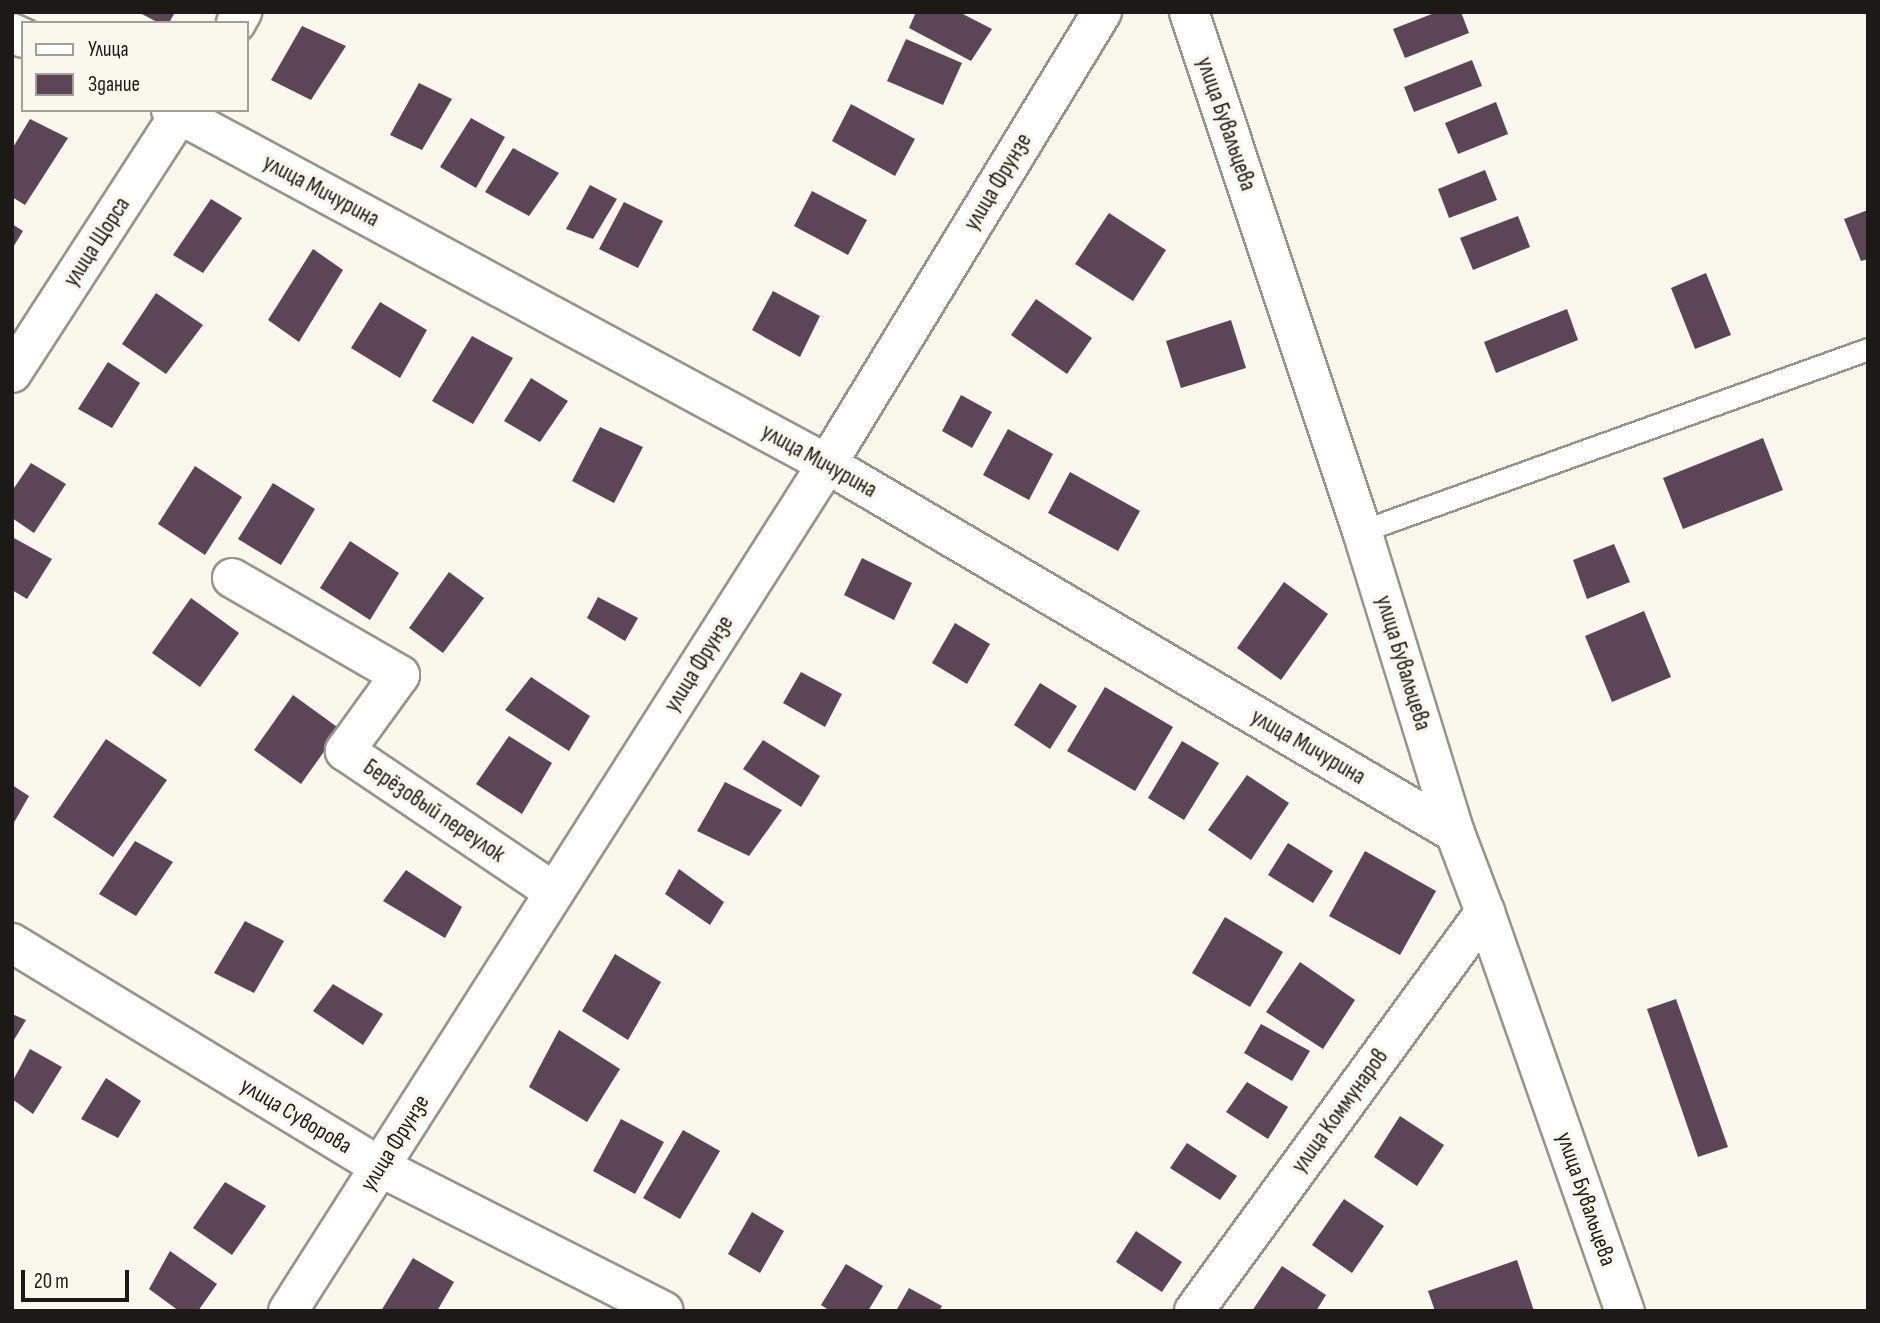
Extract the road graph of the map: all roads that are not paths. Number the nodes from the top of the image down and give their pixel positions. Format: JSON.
{"nodes":[{"id":1,"x":1102,"y":12,"type":"edge"},
{"id":2,"x":1189,"y":12,"type":"edge"},
{"id":3,"x":177,"y":112,"type":"edge"},
{"id":4,"x":1868,"y":349,"type":"edge"},
{"id":5,"x":12,"y":373,"type":"edge"},
{"id":6,"x":827,"y":464,"type":"junction"},
{"id":7,"x":1362,"y":531,"type":"junction"},
{"id":8,"x":232,"y":578,"type":"dead end"},
{"id":9,"x":1455,"y":834,"type":"junction"},
{"id":10,"x":554,"y":892,"type":"junction"},
{"id":11,"x":1485,"y":912,"type":"junction"},
{"id":12,"x":12,"y":943,"type":"edge"},
{"id":13,"x":380,"y":1167,"type":"junction"},
{"id":14,"x":288,"y":1311,"type":"edge"},
{"id":15,"x":664,"y":1311,"type":"edge"},
{"id":16,"x":1194,"y":1311,"type":"edge"},
{"id":17,"x":1625,"y":1311,"type":"edge"}],
"edges":[{"from":1,"to":6,"type":"street","name":"улица Фрунзе"},
{"from":2,"to":7,"type":"street","name":"улица Бувальцева"},
{"from":3,"to":5,"type":"street","name":"улица Щорса"},
{"from":3,"to":6,"type":"street","name":"улица Мичурина"},
{"from":4,"to":7,"type":"lane"},
{"from":6,"to":9,"type":"street","name":"улица Мичурина"},
{"from":6,"to":10,"type":"street","name":"улица Фрунзе"},
{"from":7,"to":9,"type":"street","name":"улица Бувальцева"},
{"from":8,"to":10,"type":"street","name":"Берёзовый переулок"},
{"from":9,"to":11,"type":"street","name":"улица Бувальцева"},
{"from":10,"to":13,"type":"street","name":"улица Фрунзе"},
{"from":11,"to":16,"type":"street","name":"улица Коммунаров"},
{"from":11,"to":17,"type":"street","name":"улица Бувальцева"},
{"from":12,"to":13,"type":"street","name":"улица Суворова"},
{"from":13,"to":14,"type":"street","name":"улица Фрунзе"},
{"from":13,"to":15,"type":"street","name":"улица Суворова"}]}
